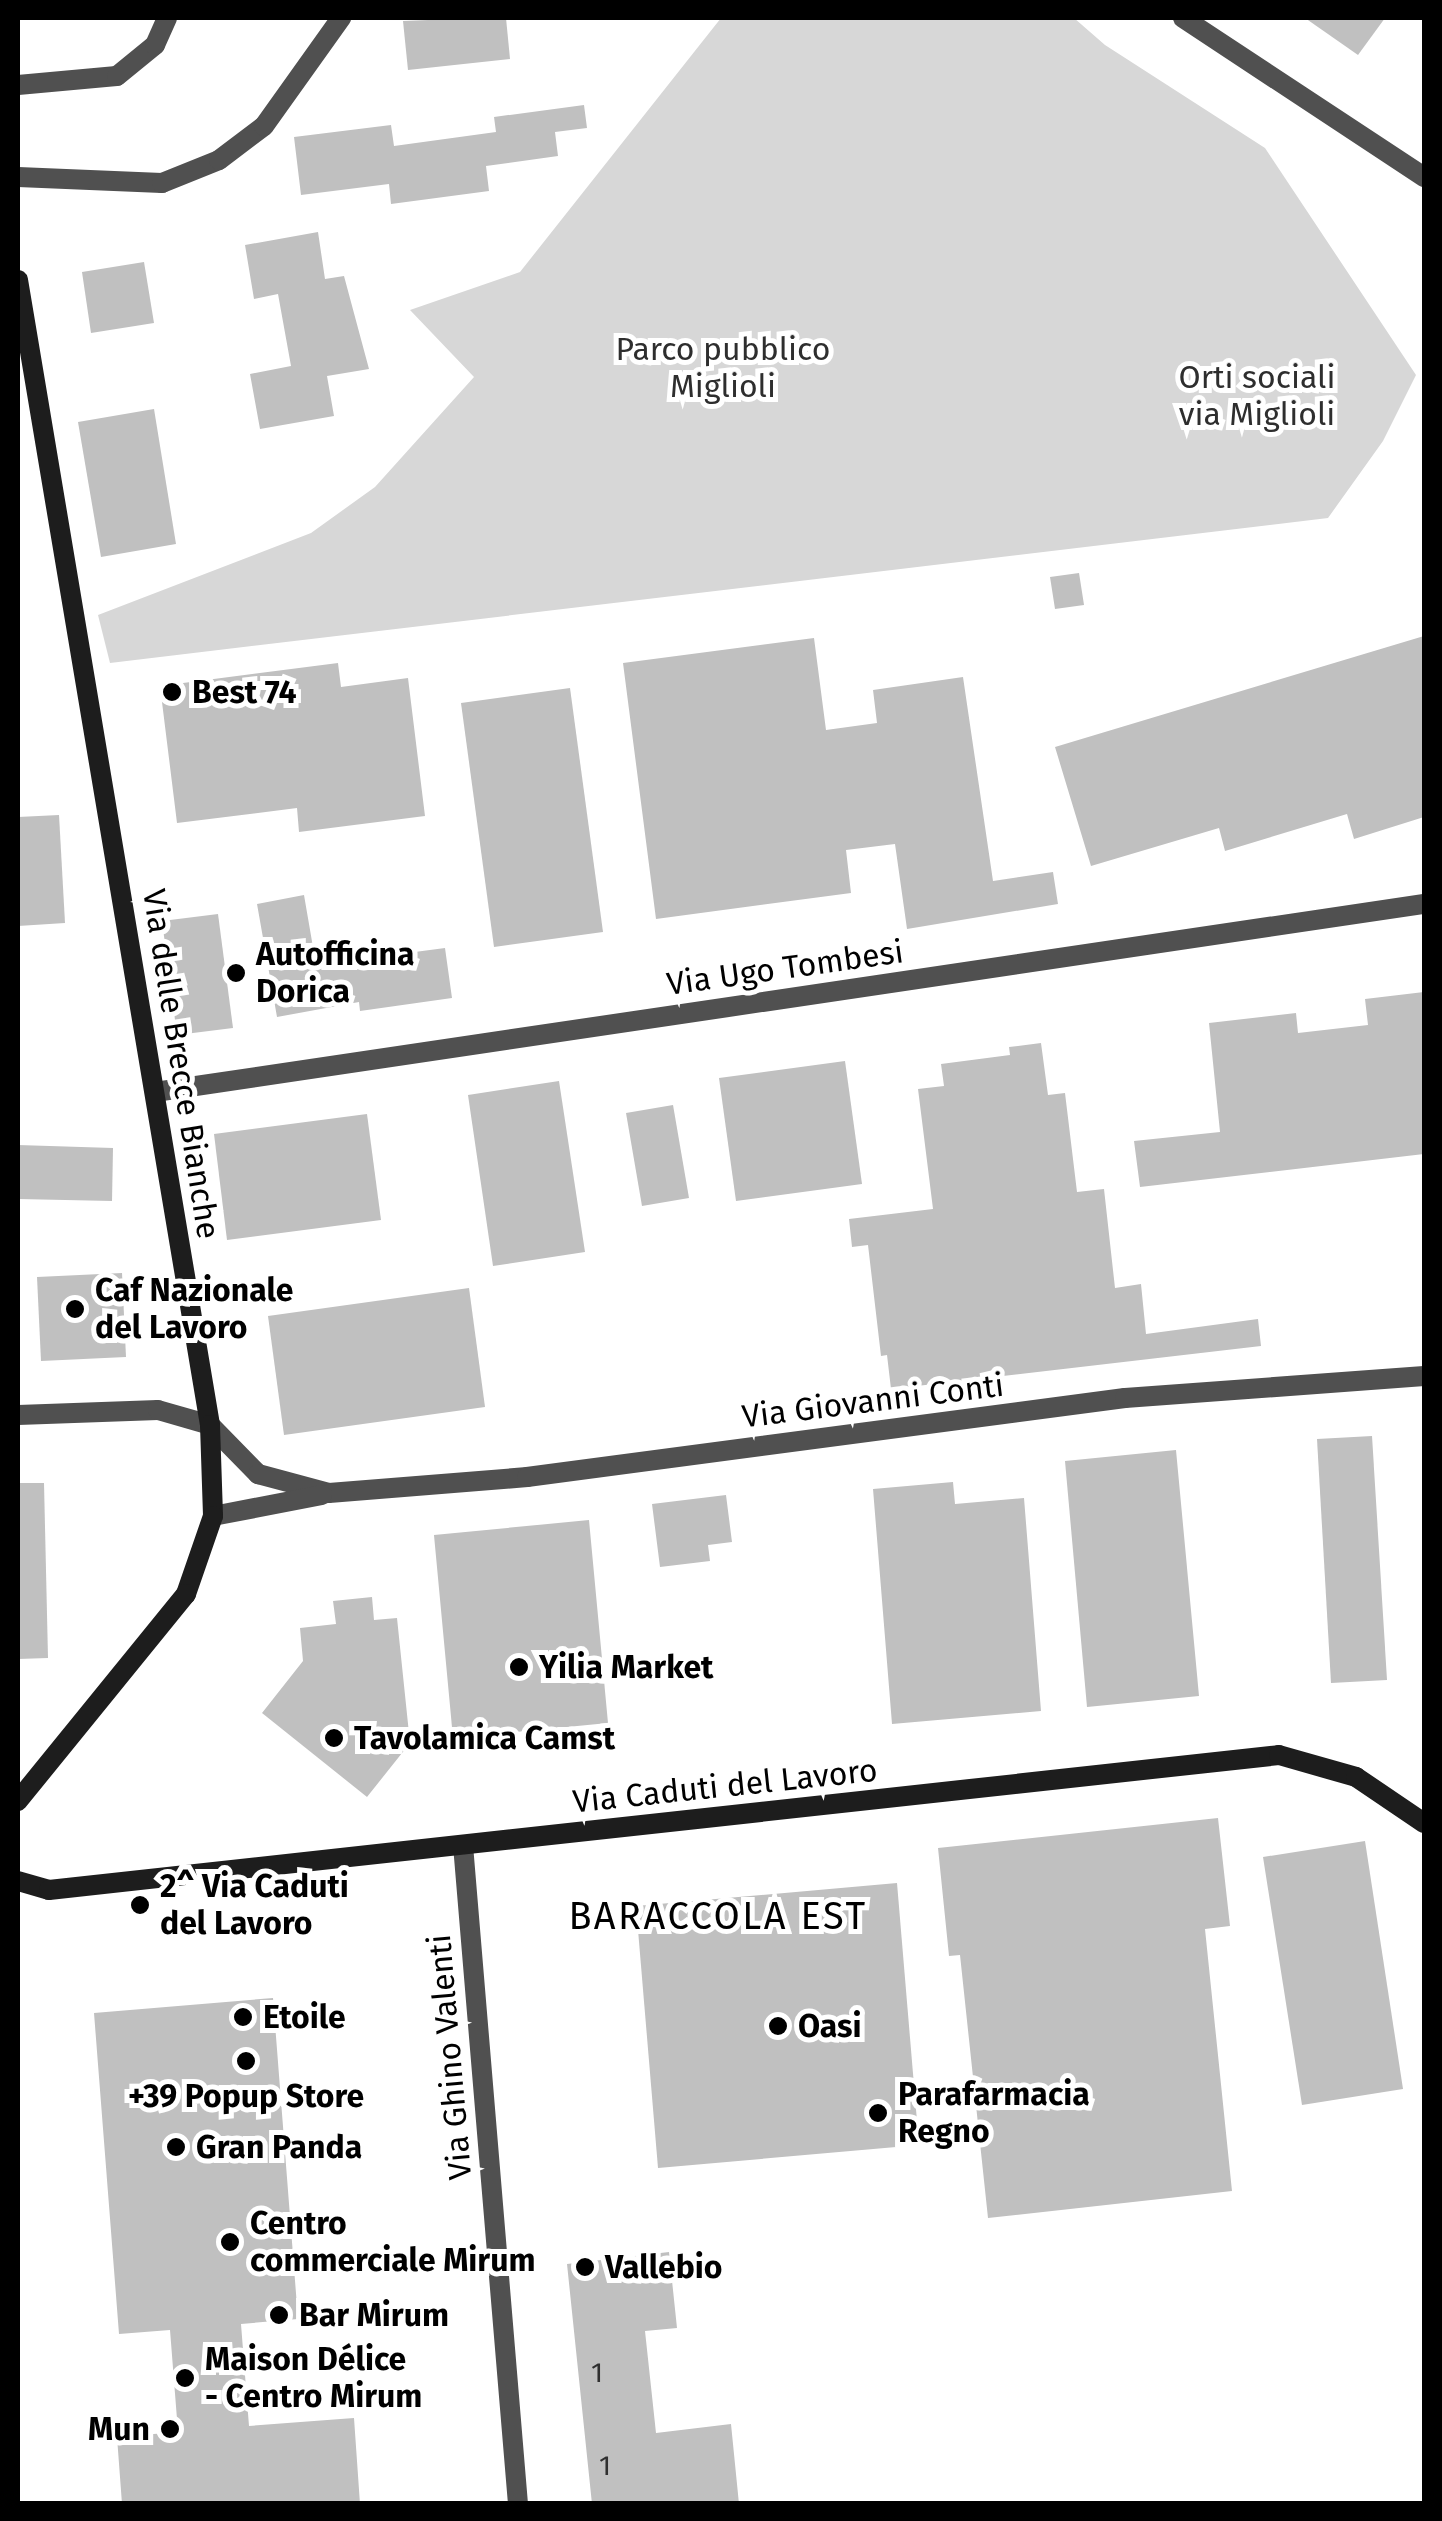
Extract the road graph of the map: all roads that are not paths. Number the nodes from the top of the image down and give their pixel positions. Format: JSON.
{"nodes":[{"id":1,"x":167,"y":18,"type":"edge"},
{"id":2,"x":341,"y":18,"type":"edge"},
{"id":3,"x":1183,"y":18,"type":"edge"},
{"id":4,"x":18,"y":86,"type":"edge"},
{"id":5,"x":1424,"y":177,"type":"edge"},
{"id":6,"x":18,"y":178,"type":"edge"},
{"id":7,"x":18,"y":280,"type":"edge"},
{"id":8,"x":1424,"y":904,"type":"edge"},
{"id":9,"x":155,"y":1092,"type":"junction"},
{"id":10,"x":1424,"y":1376,"type":"edge"},
{"id":11,"x":18,"y":1415,"type":"edge"},
{"id":12,"x":210,"y":1425,"type":"junction"},
{"id":13,"x":329,"y":1494,"type":"junction"},
{"id":14,"x":213,"y":1516,"type":"junction"},
{"id":15,"x":18,"y":1800,"type":"edge"},
{"id":16,"x":1424,"y":1823,"type":"edge"},
{"id":17,"x":463,"y":1845,"type":"junction"},
{"id":18,"x":18,"y":1881,"type":"edge"},
{"id":19,"x":518,"y":2504,"type":"edge"}],
"edges":[{"from":1,"to":4,"type":"street"},
{"from":2,"to":6,"type":"street"},
{"from":3,"to":5,"type":"street"},
{"from":7,"to":9,"type":"street","name":"Via delle Brecce Bianche"},
{"from":8,"to":9,"type":"street","name":"Via Ugo Tombesi"},
{"from":9,"to":12,"type":"street","name":"Via delle Brecce Bianche"},
{"from":10,"to":13,"type":"street","name":"Via Giovanni Conti"},
{"from":11,"to":12,"type":"street"},
{"from":12,"to":13,"type":"street","name":"Via Giovanni Conti"},
{"from":12,"to":14,"type":"street","name":"Via delle Brecce Bianche"},
{"from":13,"to":14,"type":"street","name":"Via Giovanni Conti"},
{"from":14,"to":15,"type":"street","name":"Via delle Brecce Bianche"},
{"from":16,"to":17,"type":"street","name":"Via Caduti del Lavoro"},
{"from":17,"to":18,"type":"street","name":"Via Caduti del Lavoro"},
{"from":17,"to":19,"type":"street","name":"Via Ghino Valenti"}]}
